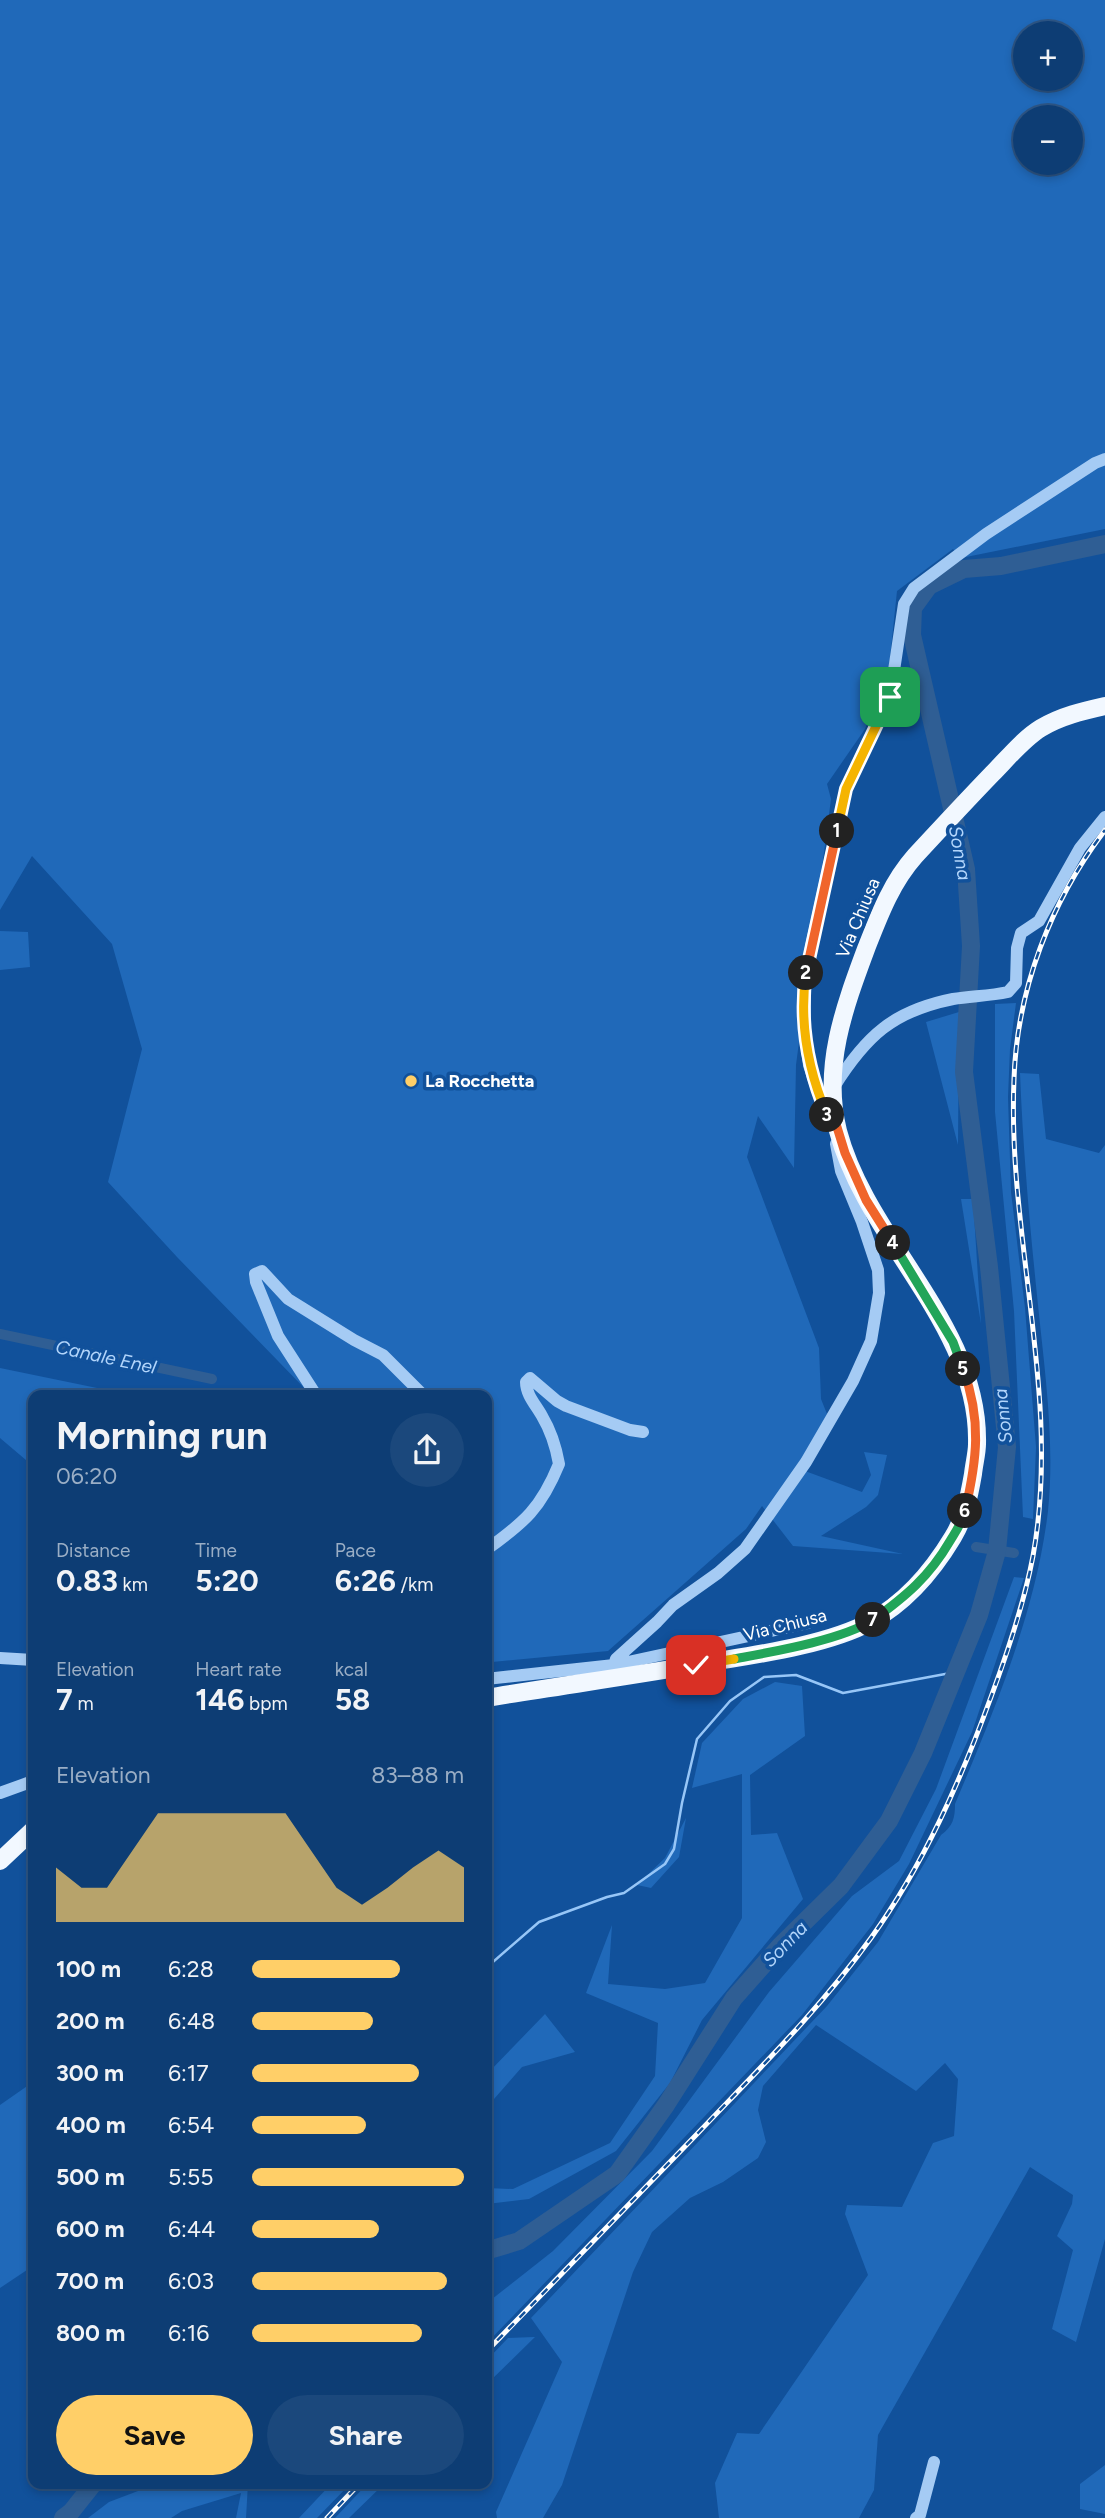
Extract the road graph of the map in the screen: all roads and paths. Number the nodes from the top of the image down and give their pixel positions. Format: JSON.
{"nodes":[{"id":1,"x":1105,"y":459,"type":"edge"},
{"id":2,"x":1105,"y":706,"type":"edge"},
{"id":3,"x":1105,"y":817,"type":"edge"},
{"id":4,"x":832,"y":1090,"type":"junction"},
{"id":5,"x":837,"y":1127,"type":"junction"},
{"id":6,"x":313,"y":1390,"type":"edge"},
{"id":7,"x":419,"y":1390,"type":"edge"},
{"id":8,"x":643,"y":1432,"type":"dead end"},
{"id":9,"x":492,"y":1546,"type":"edge"},
{"id":10,"x":808,"y":1623,"type":"dead end"},
{"id":11,"x":0,"y":1658,"type":"edge"},
{"id":12,"x":28,"y":1660,"type":"edge"},
{"id":13,"x":614,"y":1665,"type":"junction"},
{"id":14,"x":492,"y":1678,"type":"edge"},
{"id":15,"x":492,"y":1697,"type":"edge"},
{"id":16,"x":28,"y":1785,"type":"edge"},
{"id":17,"x":0,"y":1793,"type":"edge"},
{"id":18,"x":28,"y":1835,"type":"edge"},
{"id":19,"x":0,"y":1861,"type":"edge"},
{"id":20,"x":934,"y":2462,"type":"dead end"},
{"id":21,"x":916,"y":2518,"type":"edge"}],
"edges":[{"from":1,"to":5,"type":"street"},
{"from":2,"to":4,"type":"main road","name":"Via Chiusa"},
{"from":3,"to":4,"type":"street"},
{"from":4,"to":5,"type":"main road","name":"Via Chiusa"},
{"from":5,"to":13,"type":"street"},
{"from":5,"to":15,"type":"main road","name":"Via Chiusa"},
{"from":6,"to":7,"type":"street"},
{"from":8,"to":9,"type":"street"},
{"from":10,"to":13,"type":"street"},
{"from":11,"to":12,"type":"street"},
{"from":13,"to":14,"type":"street"},
{"from":16,"to":17,"type":"street"},
{"from":18,"to":19,"type":"main road"},
{"from":20,"to":21,"type":"street"}]}
